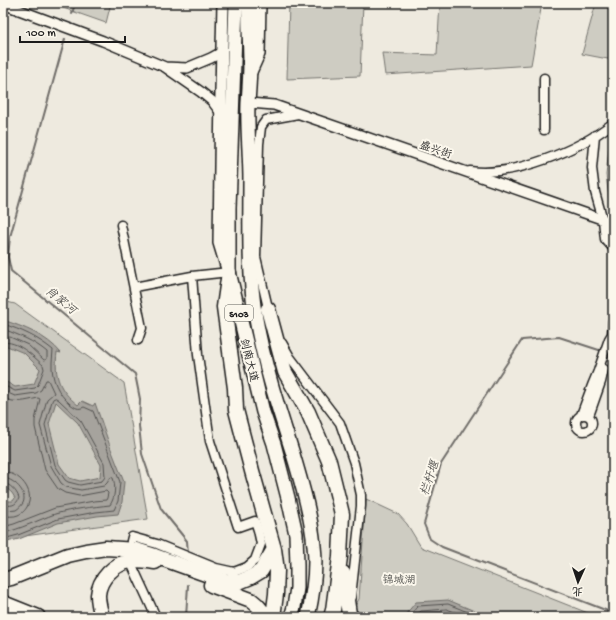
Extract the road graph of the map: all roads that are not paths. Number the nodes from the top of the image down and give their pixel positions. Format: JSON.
{"nodes":[{"id":1,"x":223,"y":3,"type":"edge"},
{"id":2,"x":236,"y":3,"type":"edge"},
{"id":3,"x":249,"y":3,"type":"edge"},
{"id":4,"x":260,"y":3,"type":"edge"},
{"id":5,"x":3,"y":4,"type":"edge"},
{"id":6,"x":222,"y":52,"type":"junction"},
{"id":7,"x":165,"y":68,"type":"junction"},
{"id":8,"x":250,"y":74,"type":"junction"},
{"id":9,"x":544,"y":78,"type":"dead end"},
{"id":10,"x":248,"y":103,"type":"junction"},
{"id":11,"x":220,"y":113,"type":"junction"},
{"id":12,"x":298,"y":114,"type":"junction"},
{"id":13,"x":613,"y":123,"type":"edge"},
{"id":14,"x":544,"y":130,"type":"dead end"},
{"id":15,"x":595,"y":135,"type":"junction"},
{"id":16,"x":458,"y":169,"type":"junction"},
{"id":17,"x":603,"y":220,"type":"junction"},
{"id":18,"x":613,"y":223,"type":"edge"},
{"id":19,"x":121,"y":225,"type":"dead end"},
{"id":20,"x":613,"y":248,"type":"edge"},
{"id":21,"x":229,"y":272,"type":"junction"},
{"id":22,"x":192,"y":276,"type":"junction"},
{"id":23,"x":134,"y":286,"type":"junction"},
{"id":24,"x":268,"y":308,"type":"junction"},
{"id":25,"x":613,"y":321,"type":"edge"},
{"id":26,"x":138,"y":340,"type":"dead end"},
{"id":27,"x":611,"y":340,"type":"edge"},
{"id":28,"x":585,"y":415,"type":"dead end"},
{"id":29,"x":131,"y":541,"type":"dead end"},
{"id":30,"x":274,"y":549,"type":"junction"},
{"id":31,"x":340,"y":557,"type":"junction"},
{"id":32,"x":131,"y":563,"type":"dead end"},
{"id":33,"x":3,"y":580,"type":"edge"},
{"id":34,"x":3,"y":603,"type":"edge"},
{"id":35,"x":38,"y":617,"type":"edge"},
{"id":36,"x":102,"y":617,"type":"edge"},
{"id":37,"x":156,"y":617,"type":"edge"},
{"id":38,"x":266,"y":617,"type":"edge"},
{"id":39,"x":273,"y":617,"type":"edge"},
{"id":40,"x":291,"y":617,"type":"edge"},
{"id":41,"x":308,"y":617,"type":"edge"},
{"id":42,"x":331,"y":617,"type":"edge"},
{"id":43,"x":352,"y":617,"type":"edge"},
{"id":44,"x":360,"y":617,"type":"edge"}],
"edges":[{"from":1,"to":6,"type":"main road"},
{"from":2,"to":21,"type":"highway","name":"剑南大道","number":"S103"},
{"from":3,"to":8,"type":"highway","name":"剑南大道","number":"S103"},
{"from":4,"to":8,"type":"main road"},
{"from":5,"to":7,"type":"street"},
{"from":6,"to":7,"type":"street"},
{"from":6,"to":11,"type":"main road"},
{"from":7,"to":11,"type":"street"},
{"from":8,"to":10,"type":"highway","name":"剑南大道","number":"S103"},
{"from":9,"to":14,"type":"street"},
{"from":10,"to":12,"type":"street","name":"盛兴街"},
{"from":10,"to":41,"type":"highway","name":"剑南大道","number":"S103"},
{"from":11,"to":21,"type":"main road"},
{"from":12,"to":16,"type":"street","name":"盛兴街"},
{"from":12,"to":24,"type":"street"},
{"from":13,"to":15,"type":"street","name":"盛兴街"},
{"from":15,"to":16,"type":"street","name":"盛兴街"},
{"from":15,"to":17,"type":"street"},
{"from":16,"to":17,"type":"street"},
{"from":17,"to":18,"type":"street"},
{"from":17,"to":20,"type":"street"},
{"from":19,"to":23,"type":"street"},
{"from":21,"to":22,"type":"street"},
{"from":21,"to":30,"type":"highway"},
{"from":21,"to":40,"type":"highway","name":"剑南大道","number":"S103"},
{"from":22,"to":23,"type":"street"},
{"from":22,"to":29,"type":"street"},
{"from":23,"to":26,"type":"street"},
{"from":24,"to":31,"type":"highway"},
{"from":24,"to":44,"type":"street"},
{"from":25,"to":27,"type":"street"},
{"from":27,"to":28,"type":"street"},
{"from":30,"to":33,"type":"highway"},
{"from":30,"to":39,"type":"highway"},
{"from":31,"to":42,"type":"highway"},
{"from":31,"to":43,"type":"highway"},
{"from":32,"to":37,"type":"street"},
{"from":34,"to":35,"type":"highway"},
{"from":36,"to":38,"type":"highway"}]}
